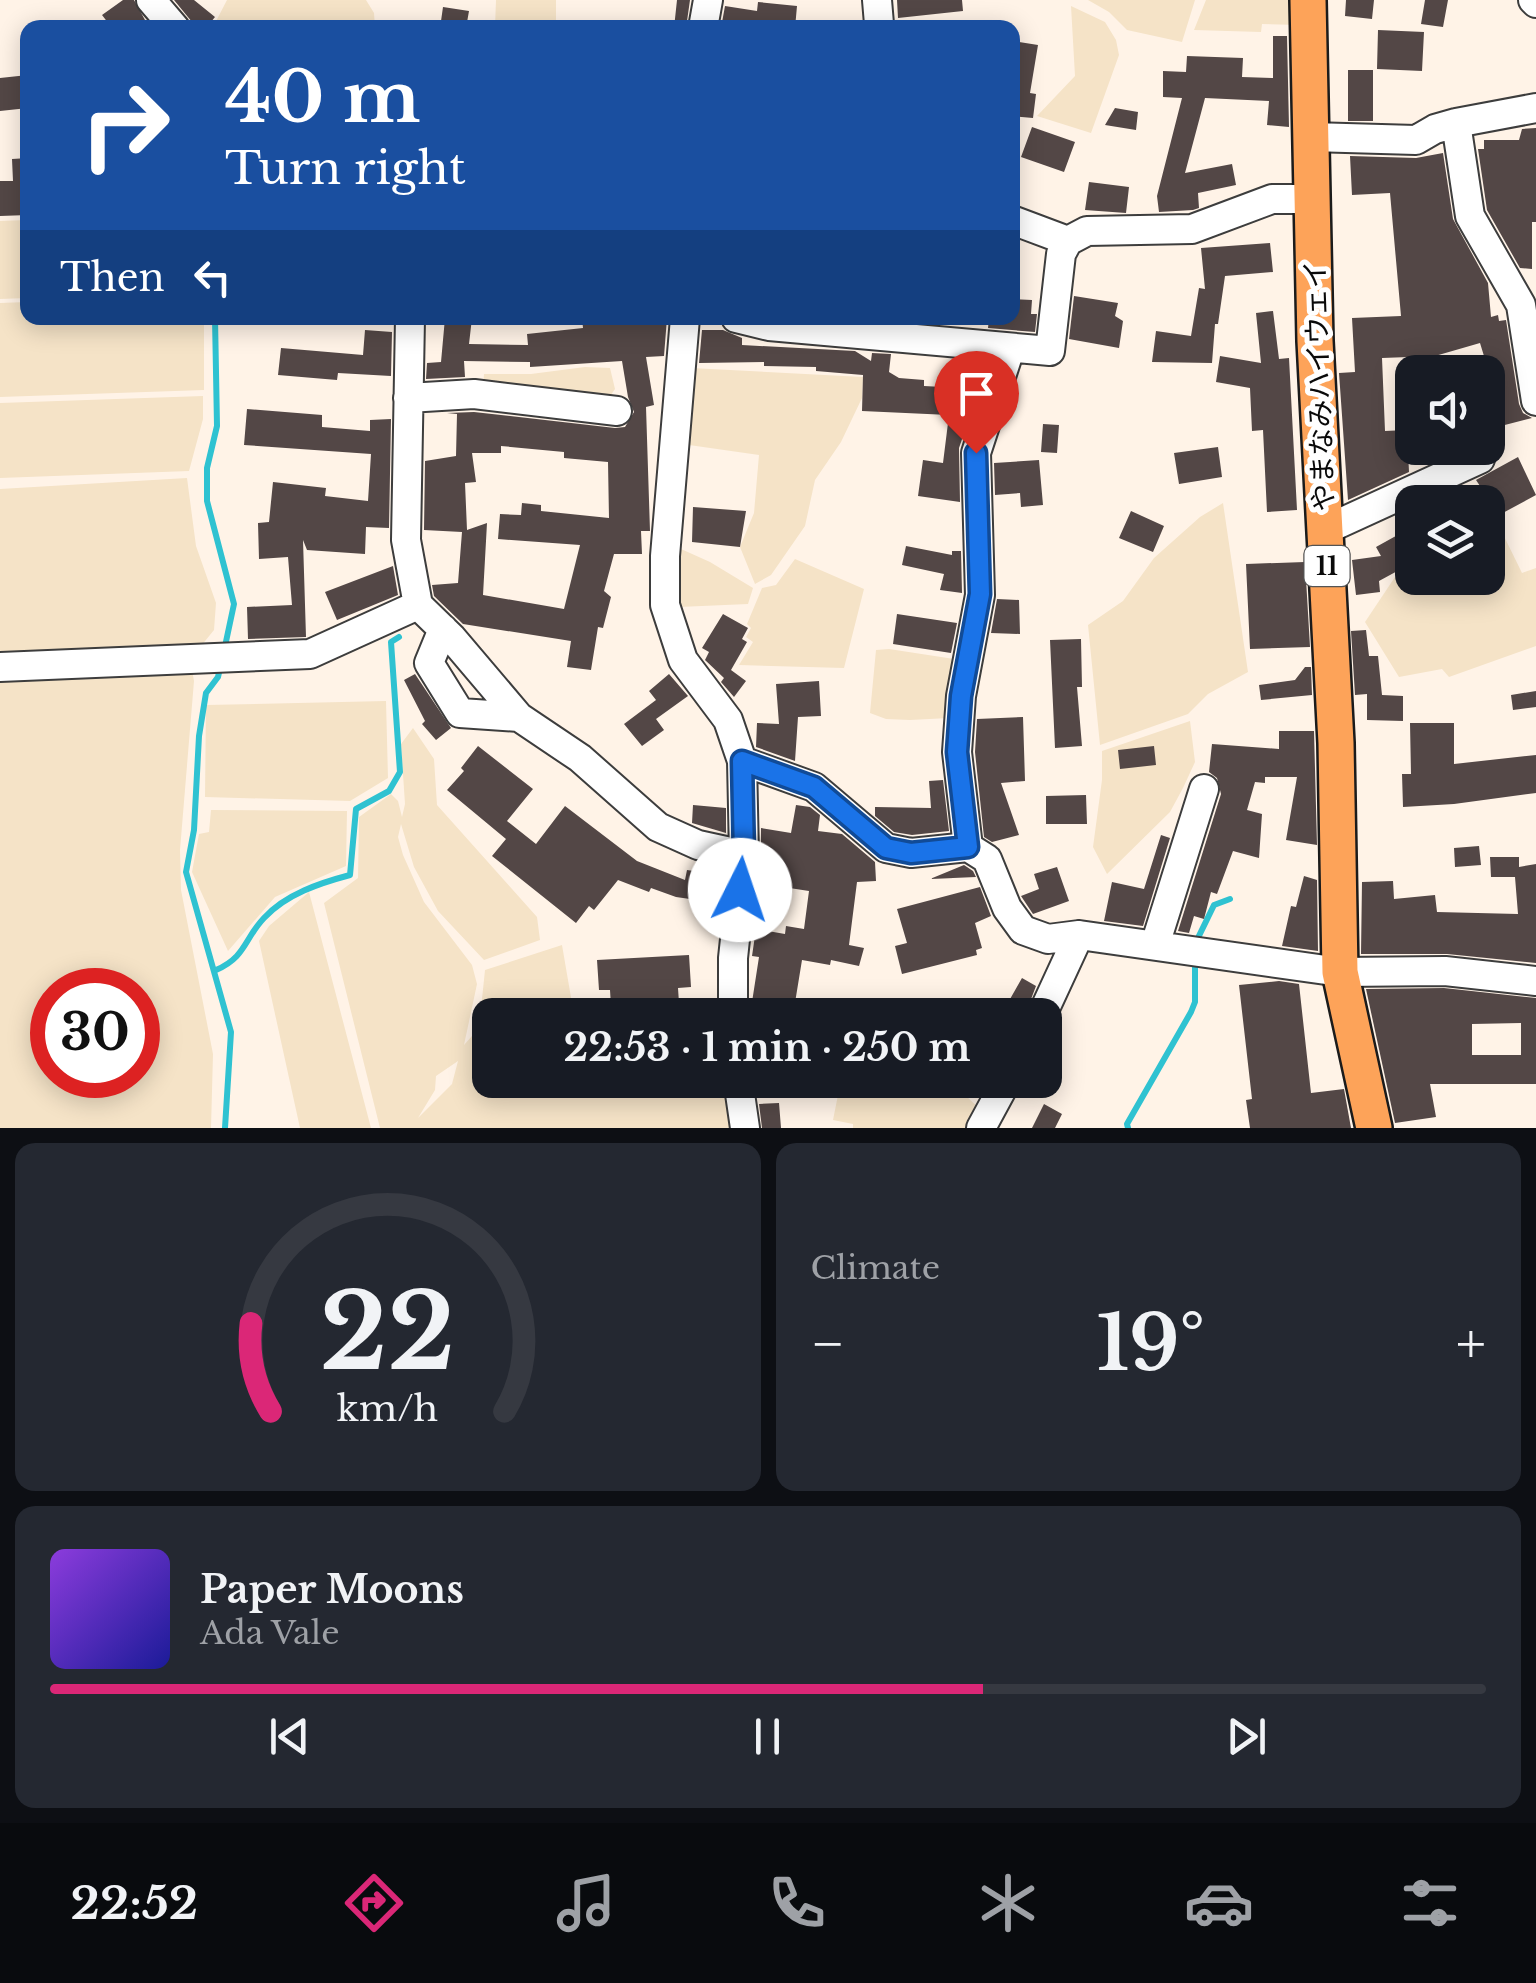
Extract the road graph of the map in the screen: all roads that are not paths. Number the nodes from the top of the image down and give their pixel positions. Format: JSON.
{"nodes":[{"id":1,"x":151,"y":0,"type":"edge"},
{"id":2,"x":1308,"y":0,"type":"edge"},
{"id":3,"x":168,"y":20,"type":"edge"},
{"id":4,"x":1536,"y":108,"type":"edge"},
{"id":5,"x":1456,"y":123,"type":"junction"},
{"id":6,"x":1311,"y":137,"type":"junction"},
{"id":7,"x":1312,"y":199,"type":"junction"},
{"id":8,"x":1020,"y":223,"type":"edge"},
{"id":9,"x":1068,"y":241,"type":"junction"},
{"id":10,"x":410,"y":325,"type":"edge"},
{"id":11,"x":683,"y":325,"type":"edge"},
{"id":12,"x":766,"y":325,"type":"edge"},
{"id":13,"x":1010,"y":349,"type":"junction"},
{"id":14,"x":408,"y":398,"type":"junction"},
{"id":15,"x":1536,"y":401,"type":"edge"},
{"id":16,"x":617,"y":410,"type":"dead end"},
{"id":17,"x":1469,"y":465,"type":"edge"},
{"id":18,"x":1325,"y":530,"type":"junction"},
{"id":19,"x":418,"y":605,"type":"junction"},
{"id":20,"x":443,"y":629,"type":"junction"},
{"id":21,"x":0,"y":666,"type":"edge"},
{"id":22,"x":519,"y":716,"type":"junction"},
{"id":23,"x":742,"y":761,"type":"junction"},
{"id":24,"x":1204,"y":789,"type":"dead end"},
{"id":25,"x":968,"y":847,"type":"junction"},
{"id":26,"x":744,"y":856,"type":"junction"},
{"id":27,"x":1079,"y":935,"type":"junction"},
{"id":28,"x":1155,"y":946,"type":"junction"},
{"id":29,"x":1340,"y":972,"type":"junction"},
{"id":30,"x":1536,"y":982,"type":"edge"},
{"id":31,"x":733,"y":998,"type":"edge"},
{"id":32,"x":1050,"y":998,"type":"edge"},
{"id":33,"x":741,"y":1098,"type":"edge"},
{"id":34,"x":997,"y":1098,"type":"edge"},
{"id":35,"x":745,"y":1128,"type":"edge"},
{"id":36,"x":981,"y":1128,"type":"edge"},
{"id":37,"x":1374,"y":1128,"type":"edge"}],
"edges":[{"from":1,"to":3,"type":"street"},
{"from":2,"to":6,"type":"main road","name":"やまなみハイウェイ","number":"11"},
{"from":4,"to":5,"type":"street"},
{"from":5,"to":6,"type":"street"},
{"from":5,"to":15,"type":"street"},
{"from":6,"to":7,"type":"main road","name":"やまなみハイウェイ","number":"11"},
{"from":7,"to":9,"type":"street"},
{"from":7,"to":18,"type":"main road","name":"やまなみハイウェイ","number":"11"},
{"from":8,"to":9,"type":"street"},
{"from":9,"to":13,"type":"street"},
{"from":10,"to":14,"type":"street"},
{"from":11,"to":23,"type":"street"},
{"from":12,"to":13,"type":"street"},
{"from":13,"to":25,"type":"street"},
{"from":14,"to":16,"type":"street"},
{"from":14,"to":19,"type":"street"},
{"from":17,"to":18,"type":"street"},
{"from":18,"to":29,"type":"main road","name":"やまなみハイウェイ","number":"11"},
{"from":19,"to":20,"type":"street"},
{"from":19,"to":21,"type":"street"},
{"from":20,"to":22,"type":"street"},
{"from":20,"to":22,"type":"street"},
{"from":22,"to":26,"type":"street"},
{"from":23,"to":25,"type":"street"},
{"from":23,"to":26,"type":"street"},
{"from":24,"to":28,"type":"street"},
{"from":25,"to":27,"type":"street"},
{"from":26,"to":31,"type":"street"},
{"from":27,"to":28,"type":"street"},
{"from":27,"to":32,"type":"street"},
{"from":28,"to":29,"type":"street"},
{"from":29,"to":30,"type":"street"},
{"from":29,"to":37,"type":"main road","name":"やまなみハイウェイ","number":"11"},
{"from":33,"to":35,"type":"street"},
{"from":34,"to":36,"type":"street"}]}
